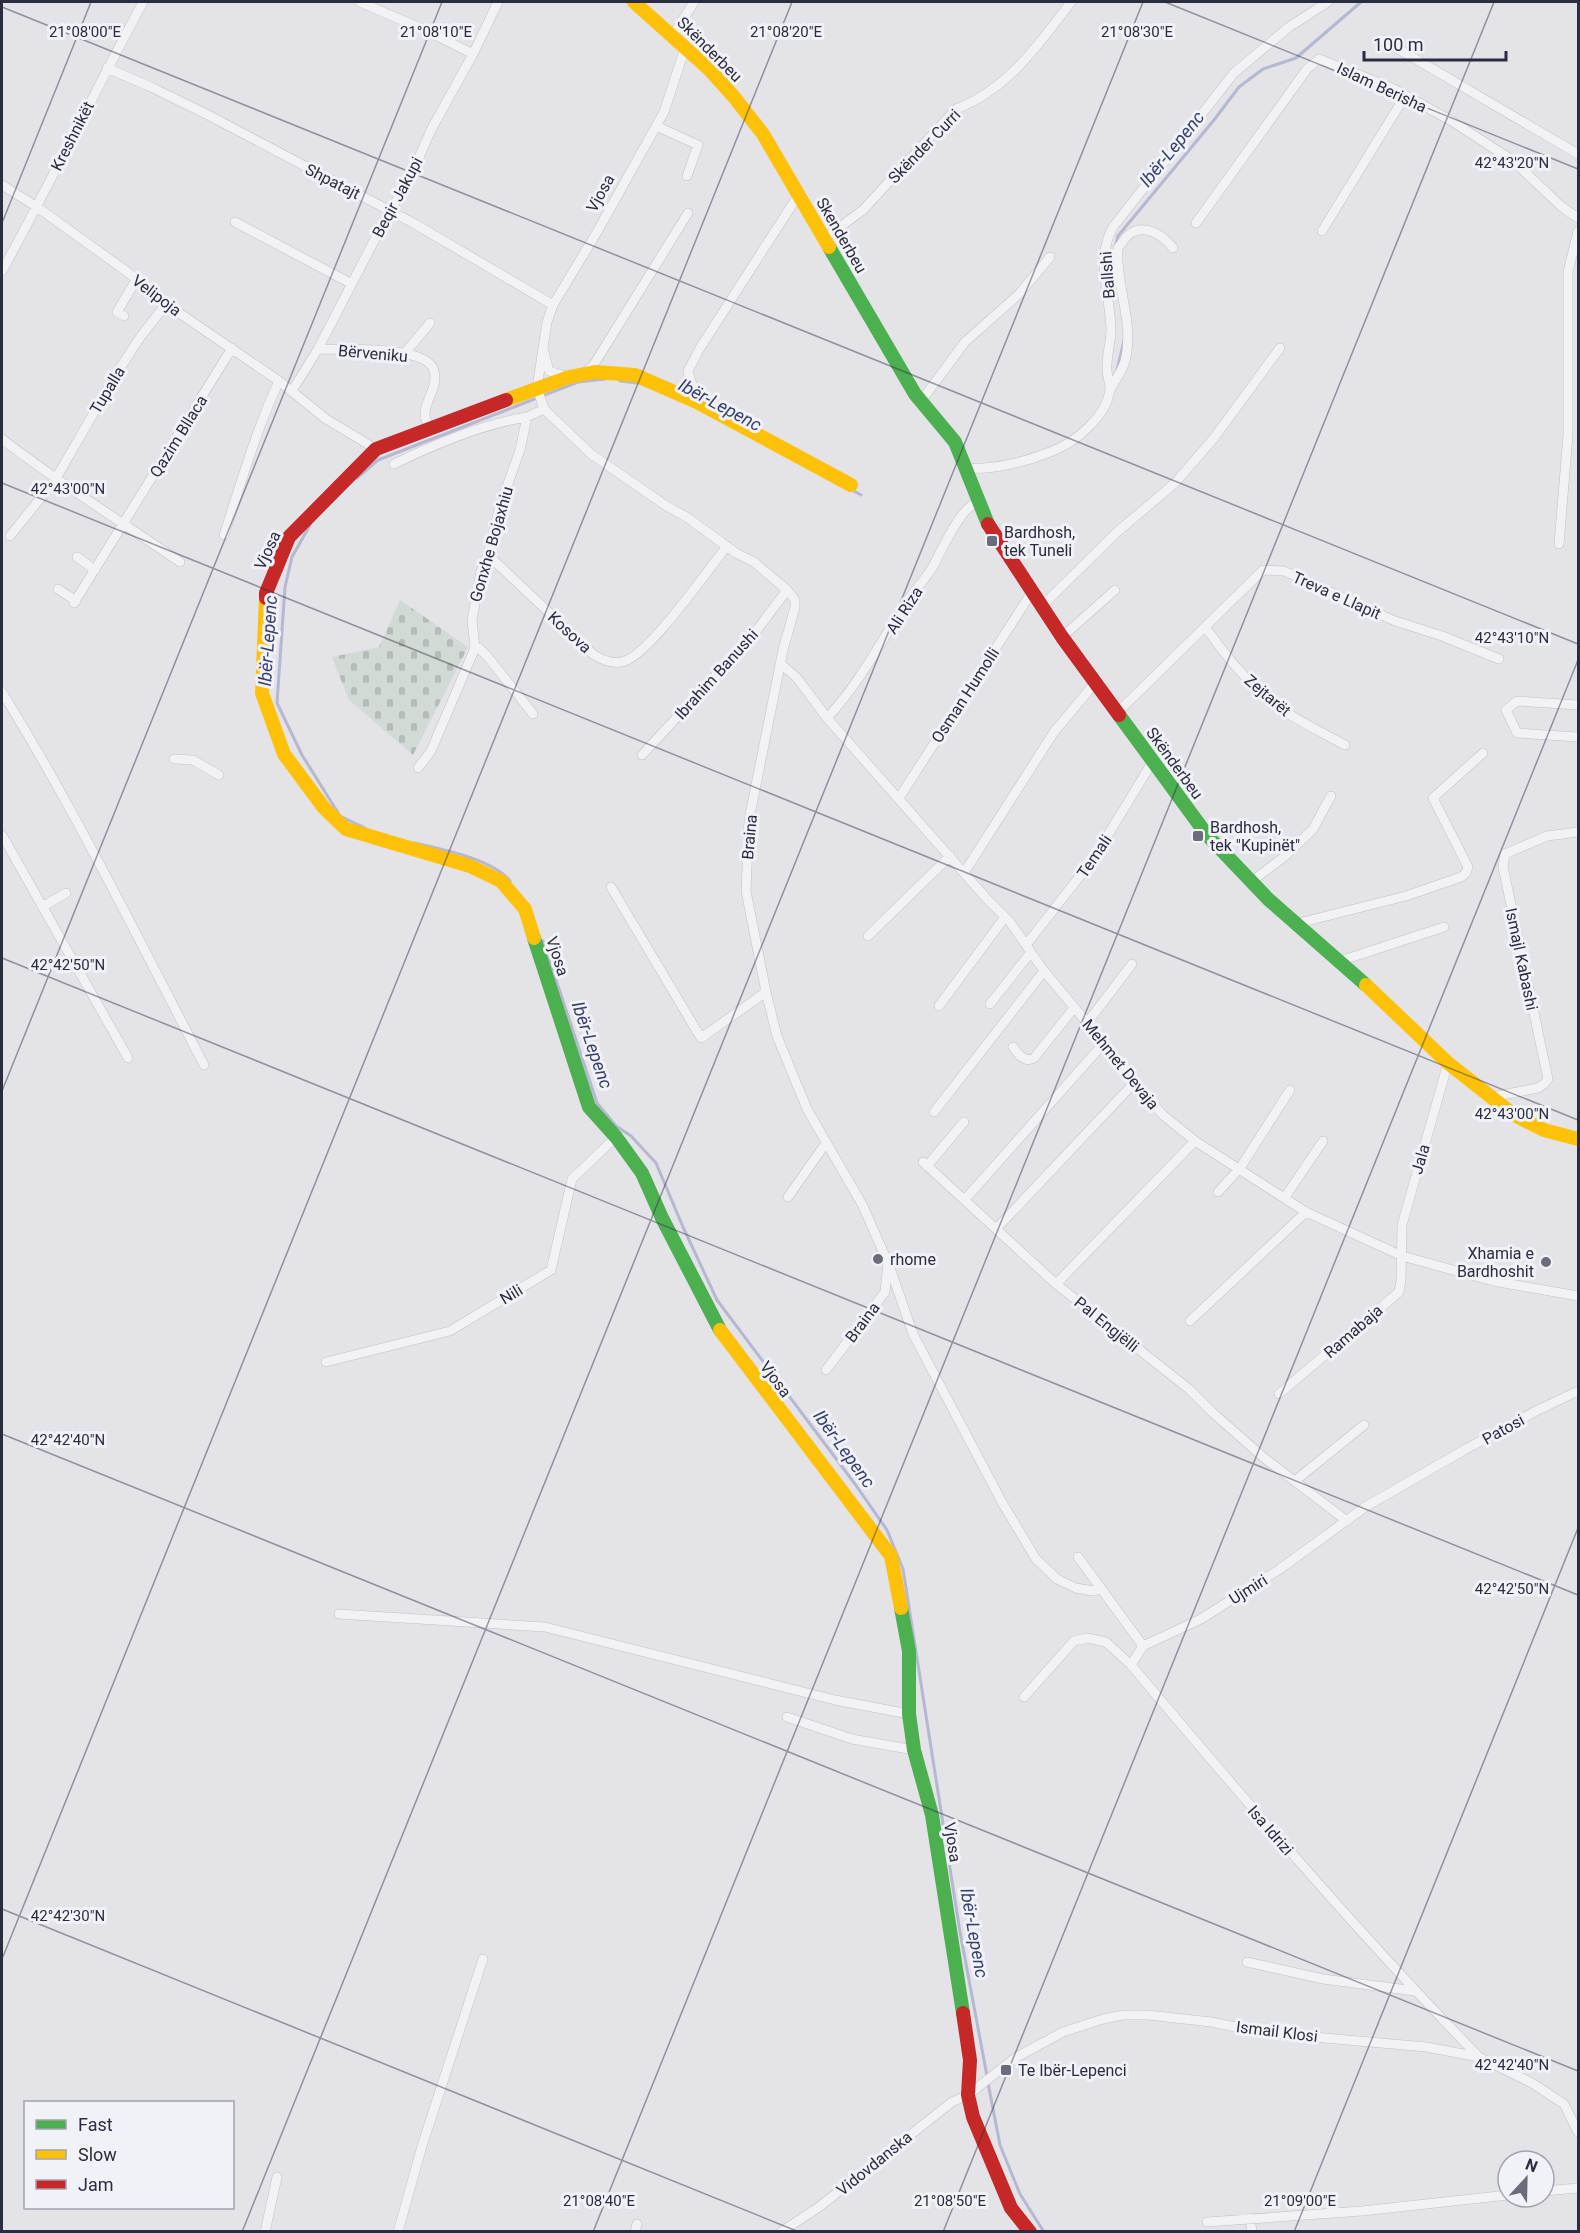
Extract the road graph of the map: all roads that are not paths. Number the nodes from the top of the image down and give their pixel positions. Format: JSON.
{"nodes":[{"id":1,"x":143,"y":2,"type":"edge"},
{"id":2,"x":360,"y":2,"type":"edge"},
{"id":3,"x":498,"y":2,"type":"edge"},
{"id":4,"x":634,"y":2,"type":"edge"},
{"id":5,"x":694,"y":2,"type":"edge"},
{"id":6,"x":1071,"y":2,"type":"edge"},
{"id":7,"x":1328,"y":2,"type":"edge"},
{"id":8,"x":673,"y":35,"type":"junction"},
{"id":9,"x":1383,"y":40,"type":"dead end"},
{"id":10,"x":685,"y":48,"type":"junction"},
{"id":11,"x":473,"y":54,"type":"junction"},
{"id":12,"x":107,"y":68,"type":"junction"},
{"id":13,"x":1405,"y":96,"type":"junction"},
{"id":14,"x":734,"y":97,"type":"joint"},
{"id":15,"x":656,"y":126,"type":"junction"},
{"id":16,"x":1578,"y":154,"type":"edge"},
{"id":17,"x":687,"y":176,"type":"dead end"},
{"id":18,"x":2,"y":185,"type":"edge"},
{"id":19,"x":799,"y":194,"type":"junction"},
{"id":20,"x":37,"y":207,"type":"junction"},
{"id":21,"x":390,"y":210,"type":"junction"},
{"id":22,"x":688,"y":213,"type":"dead end"},
{"id":23,"x":1578,"y":218,"type":"edge"},
{"id":24,"x":235,"y":222,"type":"dead end"},
{"id":25,"x":1196,"y":223,"type":"dead end"},
{"id":26,"x":1322,"y":231,"type":"dead end"},
{"id":27,"x":1578,"y":231,"type":"edge"},
{"id":28,"x":825,"y":238,"type":"junction"},
{"id":29,"x":1173,"y":248,"type":"dead end"},
{"id":30,"x":1050,"y":257,"type":"dead end"},
{"id":31,"x":2,"y":271,"type":"edge"},
{"id":32,"x":136,"y":280,"type":"junction"},
{"id":33,"x":352,"y":284,"type":"junction"},
{"id":34,"x":166,"y":304,"type":"junction"},
{"id":35,"x":553,"y":305,"type":"junction"},
{"id":36,"x":124,"y":316,"type":"dead end"},
{"id":37,"x":430,"y":323,"type":"dead end"},
{"id":38,"x":543,"y":347,"type":"junction"},
{"id":39,"x":232,"y":348,"type":"junction"},
{"id":40,"x":1280,"y":348,"type":"dead end"},
{"id":41,"x":318,"y":349,"type":"junction"},
{"id":42,"x":404,"y":354,"type":"junction"},
{"id":43,"x":584,"y":374,"type":"junction"},
{"id":44,"x":568,"y":377,"type":"junction"},
{"id":45,"x":279,"y":381,"type":"junction"},
{"id":46,"x":537,"y":388,"type":"junction"},
{"id":47,"x":1110,"y":390,"type":"junction"},
{"id":48,"x":292,"y":391,"type":"junction"},
{"id":49,"x":918,"y":397,"type":"junction"},
{"id":50,"x":697,"y":402,"type":"junction"},
{"id":51,"x":544,"y":406,"type":"junction"},
{"id":52,"x":527,"y":417,"type":"junction"},
{"id":53,"x":430,"y":428,"type":"junction"},
{"id":54,"x":2,"y":439,"type":"edge"},
{"id":55,"x":376,"y":449,"type":"junction"},
{"id":56,"x":394,"y":464,"type":"dead end"},
{"id":57,"x":967,"y":471,"type":"junction"},
{"id":58,"x":55,"y":480,"type":"junction"},
{"id":59,"x":851,"y":485,"type":"dead end"},
{"id":60,"x":978,"y":498,"type":"junction"},
{"id":61,"x":124,"y":524,"type":"junction"},
{"id":62,"x":224,"y":535,"type":"dead end"},
{"id":63,"x":10,"y":536,"type":"dead end"},
{"id":64,"x":1559,"y":544,"type":"dead end"},
{"id":65,"x":727,"y":546,"type":"junction"},
{"id":66,"x":488,"y":555,"type":"junction"},
{"id":67,"x":77,"y":557,"type":"dead end"},
{"id":68,"x":180,"y":562,"type":"dead end"},
{"id":69,"x":95,"y":570,"type":"junction"},
{"id":70,"x":58,"y":589,"type":"dead end"},
{"id":71,"x":788,"y":590,"type":"junction"},
{"id":72,"x":1115,"y":590,"type":"dead end"},
{"id":73,"x":1032,"y":592,"type":"junction"},
{"id":74,"x":1042,"y":606,"type":"junction"},
{"id":75,"x":1206,"y":628,"type":"junction"},
{"id":76,"x":1062,"y":637,"type":"junction"},
{"id":77,"x":475,"y":648,"type":"junction"},
{"id":78,"x":1499,"y":659,"type":"dead end"},
{"id":79,"x":780,"y":663,"type":"junction"},
{"id":80,"x":1095,"y":683,"type":"junction"},
{"id":81,"x":2,"y":692,"type":"edge"},
{"id":82,"x":1578,"y":705,"type":"edge"},
{"id":83,"x":1118,"y":712,"type":"junction"},
{"id":84,"x":533,"y":714,"type":"dead end"},
{"id":85,"x":827,"y":718,"type":"junction"},
{"id":86,"x":1578,"y":737,"type":"edge"},
{"id":87,"x":1345,"y":745,"type":"dead end"},
{"id":88,"x":1483,"y":753,"type":"dead end"},
{"id":89,"x":642,"y":754,"type":"dead end"},
{"id":90,"x":174,"y":759,"type":"dead end"},
{"id":91,"x":1153,"y":761,"type":"junction"},
{"id":92,"x":418,"y":768,"type":"dead end"},
{"id":93,"x":219,"y":775,"type":"dead end"},
{"id":94,"x":1331,"y":796,"type":"dead end"},
{"id":95,"x":899,"y":798,"type":"junction"},
{"id":96,"x":1578,"y":832,"type":"edge"},
{"id":97,"x":2,"y":835,"type":"edge"},
{"id":98,"x":950,"y":856,"type":"junction"},
{"id":99,"x":964,"y":873,"type":"junction"},
{"id":100,"x":1252,"y":881,"type":"junction"},
{"id":101,"x":611,"y":887,"type":"dead end"},
{"id":102,"x":66,"y":893,"type":"dead end"},
{"id":103,"x":42,"y":907,"type":"junction"},
{"id":104,"x":1005,"y":917,"type":"junction"},
{"id":105,"x":1295,"y":924,"type":"junction"},
{"id":106,"x":1444,"y":927,"type":"dead end"},
{"id":107,"x":868,"y":936,"type":"dead end"},
{"id":108,"x":1029,"y":948,"type":"junction"},
{"id":109,"x":1340,"y":962,"type":"junction"},
{"id":110,"x":1132,"y":964,"type":"dead end"},
{"id":111,"x":1044,"y":971,"type":"junction"},
{"id":112,"x":766,"y":992,"type":"junction"},
{"id":113,"x":990,"y":1004,"type":"dead end"},
{"id":114,"x":939,"y":1006,"type":"dead end"},
{"id":115,"x":1074,"y":1008,"type":"junction"},
{"id":116,"x":1087,"y":1023,"type":"junction"},
{"id":117,"x":1104,"y":1043,"type":"junction"},
{"id":118,"x":1013,"y":1047,"type":"dead end"},
{"id":119,"x":128,"y":1058,"type":"dead end"},
{"id":120,"x":1448,"y":1063,"type":"junction"},
{"id":121,"x":204,"y":1065,"type":"dead end"},
{"id":122,"x":1134,"y":1083,"type":"junction"},
{"id":123,"x":1290,"y":1090,"type":"dead end"},
{"id":124,"x":1491,"y":1097,"type":"junction"},
{"id":125,"x":934,"y":1112,"type":"dead end"},
{"id":126,"x":964,"y":1122,"type":"dead end"},
{"id":127,"x":616,"y":1137,"type":"junction"},
{"id":128,"x":1578,"y":1139,"type":"edge"},
{"id":129,"x":1195,"y":1140,"type":"junction"},
{"id":130,"x":1323,"y":1141,"type":"dead end"},
{"id":131,"x":826,"y":1143,"type":"junction"},
{"id":132,"x":1240,"y":1168,"type":"junction"},
{"id":133,"x":1218,"y":1192,"type":"dead end"},
{"id":134,"x":968,"y":1196,"type":"dead end"},
{"id":135,"x":788,"y":1197,"type":"dead end"},
{"id":136,"x":1285,"y":1197,"type":"junction"},
{"id":137,"x":1306,"y":1212,"type":"junction"},
{"id":138,"x":996,"y":1229,"type":"junction"},
{"id":139,"x":1402,"y":1256,"type":"junction"},
{"id":140,"x":888,"y":1263,"type":"junction"},
{"id":141,"x":1056,"y":1284,"type":"junction"},
{"id":142,"x":1578,"y":1296,"type":"edge"},
{"id":143,"x":1190,"y":1321,"type":"dead end"},
{"id":144,"x":326,"y":1362,"type":"dead end"},
{"id":145,"x":826,"y":1370,"type":"dead end"},
{"id":146,"x":1578,"y":1391,"type":"edge"},
{"id":147,"x":1279,"y":1394,"type":"dead end"},
{"id":148,"x":1364,"y":1425,"type":"dead end"},
{"id":149,"x":1296,"y":1480,"type":"junction"},
{"id":150,"x":1347,"y":1521,"type":"junction"},
{"id":151,"x":1078,"y":1557,"type":"dead end"},
{"id":152,"x":1100,"y":1588,"type":"junction"},
{"id":153,"x":339,"y":1614,"type":"dead end"},
{"id":154,"x":1143,"y":1646,"type":"junction"},
{"id":155,"x":1131,"y":1665,"type":"junction"},
{"id":156,"x":1024,"y":1697,"type":"dead end"},
{"id":157,"x":909,"y":1714,"type":"junction"},
{"id":158,"x":786,"y":1717,"type":"dead end"},
{"id":159,"x":914,"y":1750,"type":"junction"},
{"id":160,"x":483,"y":1959,"type":"dead end"},
{"id":161,"x":1247,"y":1962,"type":"dead end"},
{"id":162,"x":1415,"y":1991,"type":"junction"},
{"id":163,"x":1479,"y":2057,"type":"junction"},
{"id":164,"x":968,"y":2095,"type":"junction"},
{"id":165,"x":1578,"y":2132,"type":"edge"},
{"id":166,"x":277,"y":2177,"type":"dead end"},
{"id":167,"x":1578,"y":2188,"type":"edge"},
{"id":168,"x":1556,"y":2191,"type":"edge"},
{"id":169,"x":1496,"y":2196,"type":"edge"},
{"id":170,"x":1250,"y":2218,"type":"junction"},
{"id":171,"x":1207,"y":2222,"type":"dead end"},
{"id":172,"x":264,"y":2232,"type":"edge"},
{"id":173,"x":398,"y":2232,"type":"edge"},
{"id":174,"x":781,"y":2232,"type":"edge"},
{"id":175,"x":1030,"y":2232,"type":"edge"},
{"id":176,"x":1252,"y":2232,"type":"edge"}],
"edges":[{"from":1,"to":12,"type":"street","name":"Kreshnikët"},
{"from":2,"to":11,"type":"street"},
{"from":3,"to":11,"type":"street","name":"Beqir Jakupi"},
{"from":4,"to":8,"type":"street","name":"Skënderbeu"},
{"from":5,"to":8,"type":"street"},
{"from":6,"to":28,"type":"street","name":"Skënder Curri"},
{"from":7,"to":47,"type":"street","name":"Ballshi"},
{"from":8,"to":10,"type":"street","name":"Skënderbeu"},
{"from":9,"to":16,"type":"street"},
{"from":10,"to":14,"type":"street","name":"Skënderbeu"},
{"from":10,"to":15,"type":"street","name":"Vjosa"},
{"from":11,"to":21,"type":"street","name":"Beqir Jakupi"},
{"from":12,"to":20,"type":"street","name":"Kreshnikët"},
{"from":12,"to":21,"type":"street","name":"Shpatajt"},
{"from":13,"to":23,"type":"street","name":"Islam Berisha"},
{"from":13,"to":25,"type":"street","name":"Islam Berisha"},
{"from":13,"to":26,"type":"street"},
{"from":14,"to":19,"type":"street","name":"Skenderbeu"},
{"from":15,"to":17,"type":"street"},
{"from":15,"to":35,"type":"street","name":"Vjosa"},
{"from":18,"to":20,"type":"street","name":"Velipoja"},
{"from":19,"to":28,"type":"street","name":"Skenderbeu"},
{"from":19,"to":50,"type":"street"},
{"from":20,"to":31,"type":"street","name":"Kreshnikët"},
{"from":20,"to":32,"type":"street","name":"Velipoja"},
{"from":21,"to":33,"type":"street","name":"Beqir Jakupi"},
{"from":21,"to":35,"type":"street","name":"Shpatajt"},
{"from":22,"to":43,"type":"street"},
{"from":24,"to":33,"type":"street"},
{"from":27,"to":64,"type":"street"},
{"from":28,"to":49,"type":"street","name":"Skenderbeu"},
{"from":29,"to":47,"type":"street"},
{"from":30,"to":49,"type":"street"},
{"from":32,"to":34,"type":"street","name":"Velipoja"},
{"from":32,"to":36,"type":"street"},
{"from":33,"to":41,"type":"street","name":"Beqir Jakupi"},
{"from":34,"to":39,"type":"street","name":"Velipoja"},
{"from":34,"to":58,"type":"street","name":"Tupalla"},
{"from":35,"to":38,"type":"street","name":"Vjosa"},
{"from":37,"to":42,"type":"street"},
{"from":38,"to":44,"type":"street"},
{"from":38,"to":46,"type":"street","name":"Vjosa"},
{"from":39,"to":45,"type":"street","name":"Velipoja"},
{"from":39,"to":61,"type":"street","name":"Qazim Bllaca"},
{"from":40,"to":74,"type":"street"},
{"from":41,"to":42,"type":"street","name":"Bërveniku"},
{"from":41,"to":48,"type":"street","name":"Beqir Jakupi"},
{"from":42,"to":53,"type":"street","name":"Bërveniku"},
{"from":43,"to":44,"type":"street"},
{"from":43,"to":50,"type":"street"},
{"from":44,"to":46,"type":"street"},
{"from":45,"to":48,"type":"street","name":"Velipoja"},
{"from":45,"to":62,"type":"street"},
{"from":46,"to":51,"type":"street"},
{"from":46,"to":53,"type":"street","name":"Vjosa"},
{"from":47,"to":57,"type":"street"},
{"from":48,"to":55,"type":"street","name":"Velipoja"},
{"from":49,"to":57,"type":"street","name":"Skënderbeu"},
{"from":50,"to":59,"type":"street"},
{"from":51,"to":52,"type":"street"},
{"from":51,"to":65,"type":"street"},
{"from":52,"to":56,"type":"street"},
{"from":52,"to":66,"type":"street","name":"Gonxhe Bojaxhiu"},
{"from":53,"to":55,"type":"street","name":"Vjosa"},
{"from":54,"to":58,"type":"street"},
{"from":55,"to":127,"type":"street","name":"Vjosa"},
{"from":57,"to":60,"type":"street","name":"Skënderbeu"},
{"from":58,"to":61,"type":"street"},
{"from":58,"to":63,"type":"street"},
{"from":60,"to":73,"type":"street","name":"Skënderbeu"},
{"from":60,"to":85,"type":"street","name":"Ali Riza"},
{"from":61,"to":68,"type":"street"},
{"from":61,"to":69,"type":"street","name":"Qazim Bllaca"},
{"from":65,"to":66,"type":"street","name":"Kosova"},
{"from":65,"to":71,"type":"street"},
{"from":66,"to":77,"type":"street","name":"Gonxhe Bojaxhiu"},
{"from":67,"to":69,"type":"street"},
{"from":69,"to":70,"type":"street","name":"Qazim Bllaca"},
{"from":71,"to":79,"type":"street","name":"Braina"},
{"from":71,"to":89,"type":"street","name":"Ibrahim Banushi"},
{"from":72,"to":76,"type":"street"},
{"from":73,"to":74,"type":"street","name":"Skënderbeu"},
{"from":73,"to":95,"type":"street","name":"Osman Humolli"},
{"from":74,"to":76,"type":"street","name":"Skënderbeu"},
{"from":75,"to":78,"type":"street","name":"Treva e Llapit"},
{"from":75,"to":83,"type":"street","name":"Treva e Llapit"},
{"from":75,"to":87,"type":"street","name":"Zejtarët"},
{"from":76,"to":80,"type":"street","name":"Skënderbeu"},
{"from":77,"to":84,"type":"street"},
{"from":77,"to":92,"type":"street","name":"Gonxhe Bojaxhiu"},
{"from":79,"to":85,"type":"street","name":"Mehmet Devaja"},
{"from":79,"to":112,"type":"street","name":"Braina"},
{"from":80,"to":83,"type":"street","name":"Skënderbeu"},
{"from":80,"to":99,"type":"street"},
{"from":81,"to":121,"type":"street"},
{"from":82,"to":86,"type":"street"},
{"from":83,"to":91,"type":"street","name":"Skënderbeu"},
{"from":85,"to":95,"type":"street","name":"Mehmet Devaja"},
{"from":88,"to":105,"type":"street"},
{"from":90,"to":93,"type":"street"},
{"from":91,"to":100,"type":"street","name":"Skënderbeu"},
{"from":91,"to":108,"type":"street","name":"Temali"},
{"from":94,"to":100,"type":"street"},
{"from":95,"to":98,"type":"street","name":"Mehmet Devaja"},
{"from":96,"to":124,"type":"street","name":"Ismajl Kabashi"},
{"from":97,"to":103,"type":"street"},
{"from":98,"to":99,"type":"street","name":"Mehmet Devaja"},
{"from":98,"to":107,"type":"street"},
{"from":99,"to":104,"type":"street","name":"Mehmet Devaja"},
{"from":100,"to":105,"type":"street","name":"Skënderbeu"},
{"from":101,"to":112,"type":"street"},
{"from":102,"to":103,"type":"street"},
{"from":103,"to":119,"type":"street"},
{"from":104,"to":108,"type":"street","name":"Mehmet Devaja"},
{"from":104,"to":114,"type":"street"},
{"from":105,"to":109,"type":"street","name":"Skënderbeu"},
{"from":106,"to":109,"type":"street"},
{"from":108,"to":111,"type":"street","name":"Mehmet Devaja"},
{"from":108,"to":113,"type":"street","name":"Temali"},
{"from":109,"to":120,"type":"street","name":"Skënderbeu"},
{"from":110,"to":116,"type":"street"},
{"from":111,"to":115,"type":"street","name":"Mehmet Devaja"},
{"from":111,"to":125,"type":"street"},
{"from":112,"to":131,"type":"street","name":"Braina"},
{"from":115,"to":116,"type":"street","name":"Mehmet Devaja"},
{"from":115,"to":118,"type":"street"},
{"from":116,"to":117,"type":"street","name":"Mehmet Devaja"},
{"from":117,"to":122,"type":"street","name":"Mehmet Devaja"},
{"from":117,"to":134,"type":"street"},
{"from":120,"to":124,"type":"street","name":"Skënderbeu"},
{"from":120,"to":139,"type":"street","name":"Jala"},
{"from":122,"to":129,"type":"street","name":"Mehmet Devaja"},
{"from":122,"to":138,"type":"street"},
{"from":123,"to":132,"type":"street"},
{"from":124,"to":128,"type":"street","name":"Skënderbeu"},
{"from":126,"to":138,"type":"street","name":"Pal Engjëlli"},
{"from":127,"to":144,"type":"street","name":"Nili"},
{"from":127,"to":157,"type":"street","name":"Vjosa"},
{"from":129,"to":132,"type":"street","name":"Mehmet Devaja"},
{"from":129,"to":141,"type":"street"},
{"from":130,"to":136,"type":"street"},
{"from":131,"to":135,"type":"street"},
{"from":131,"to":140,"type":"street","name":"Braina"},
{"from":132,"to":133,"type":"street"},
{"from":132,"to":136,"type":"street","name":"Mehmet Devaja"},
{"from":136,"to":137,"type":"street","name":"Mehmet Devaja"},
{"from":137,"to":139,"type":"street","name":"Mehmet Devaja"},
{"from":137,"to":143,"type":"street"},
{"from":138,"to":141,"type":"street","name":"Pal Engjëlli"},
{"from":139,"to":142,"type":"street","name":"Mehmet Devaja"},
{"from":139,"to":147,"type":"street","name":"Ramabaja"},
{"from":140,"to":145,"type":"street","name":"Braina"},
{"from":140,"to":152,"type":"street"},
{"from":141,"to":149,"type":"street","name":"Pal Engjëlli"},
{"from":146,"to":150,"type":"street","name":"Patosi"},
{"from":148,"to":149,"type":"street"},
{"from":149,"to":150,"type":"street","name":"Pal Engjëlli"},
{"from":150,"to":154,"type":"street","name":"Ujmiri"},
{"from":151,"to":152,"type":"street"},
{"from":152,"to":154,"type":"street"},
{"from":153,"to":157,"type":"street"},
{"from":154,"to":155,"type":"street"},
{"from":155,"to":156,"type":"street"},
{"from":155,"to":162,"type":"street","name":"Isa Idrizi"},
{"from":157,"to":159,"type":"street","name":"Vjosa"},
{"from":158,"to":159,"type":"street"},
{"from":159,"to":164,"type":"street","name":"Vjosa"},
{"from":160,"to":173,"type":"street"},
{"from":161,"to":162,"type":"street"},
{"from":162,"to":163,"type":"street","name":"Isa Idrizi"},
{"from":163,"to":164,"type":"street","name":"Ismail Klosi"},
{"from":163,"to":165,"type":"street","name":"Ismail Klosi"},
{"from":164,"to":174,"type":"street","name":"Vidovdanska"},
{"from":164,"to":175,"type":"street","name":"Vjosa"},
{"from":166,"to":172,"type":"street"},
{"from":167,"to":168,"type":"street"},
{"from":169,"to":170,"type":"street"},
{"from":170,"to":171,"type":"street"},
{"from":170,"to":176,"type":"street"}]}
